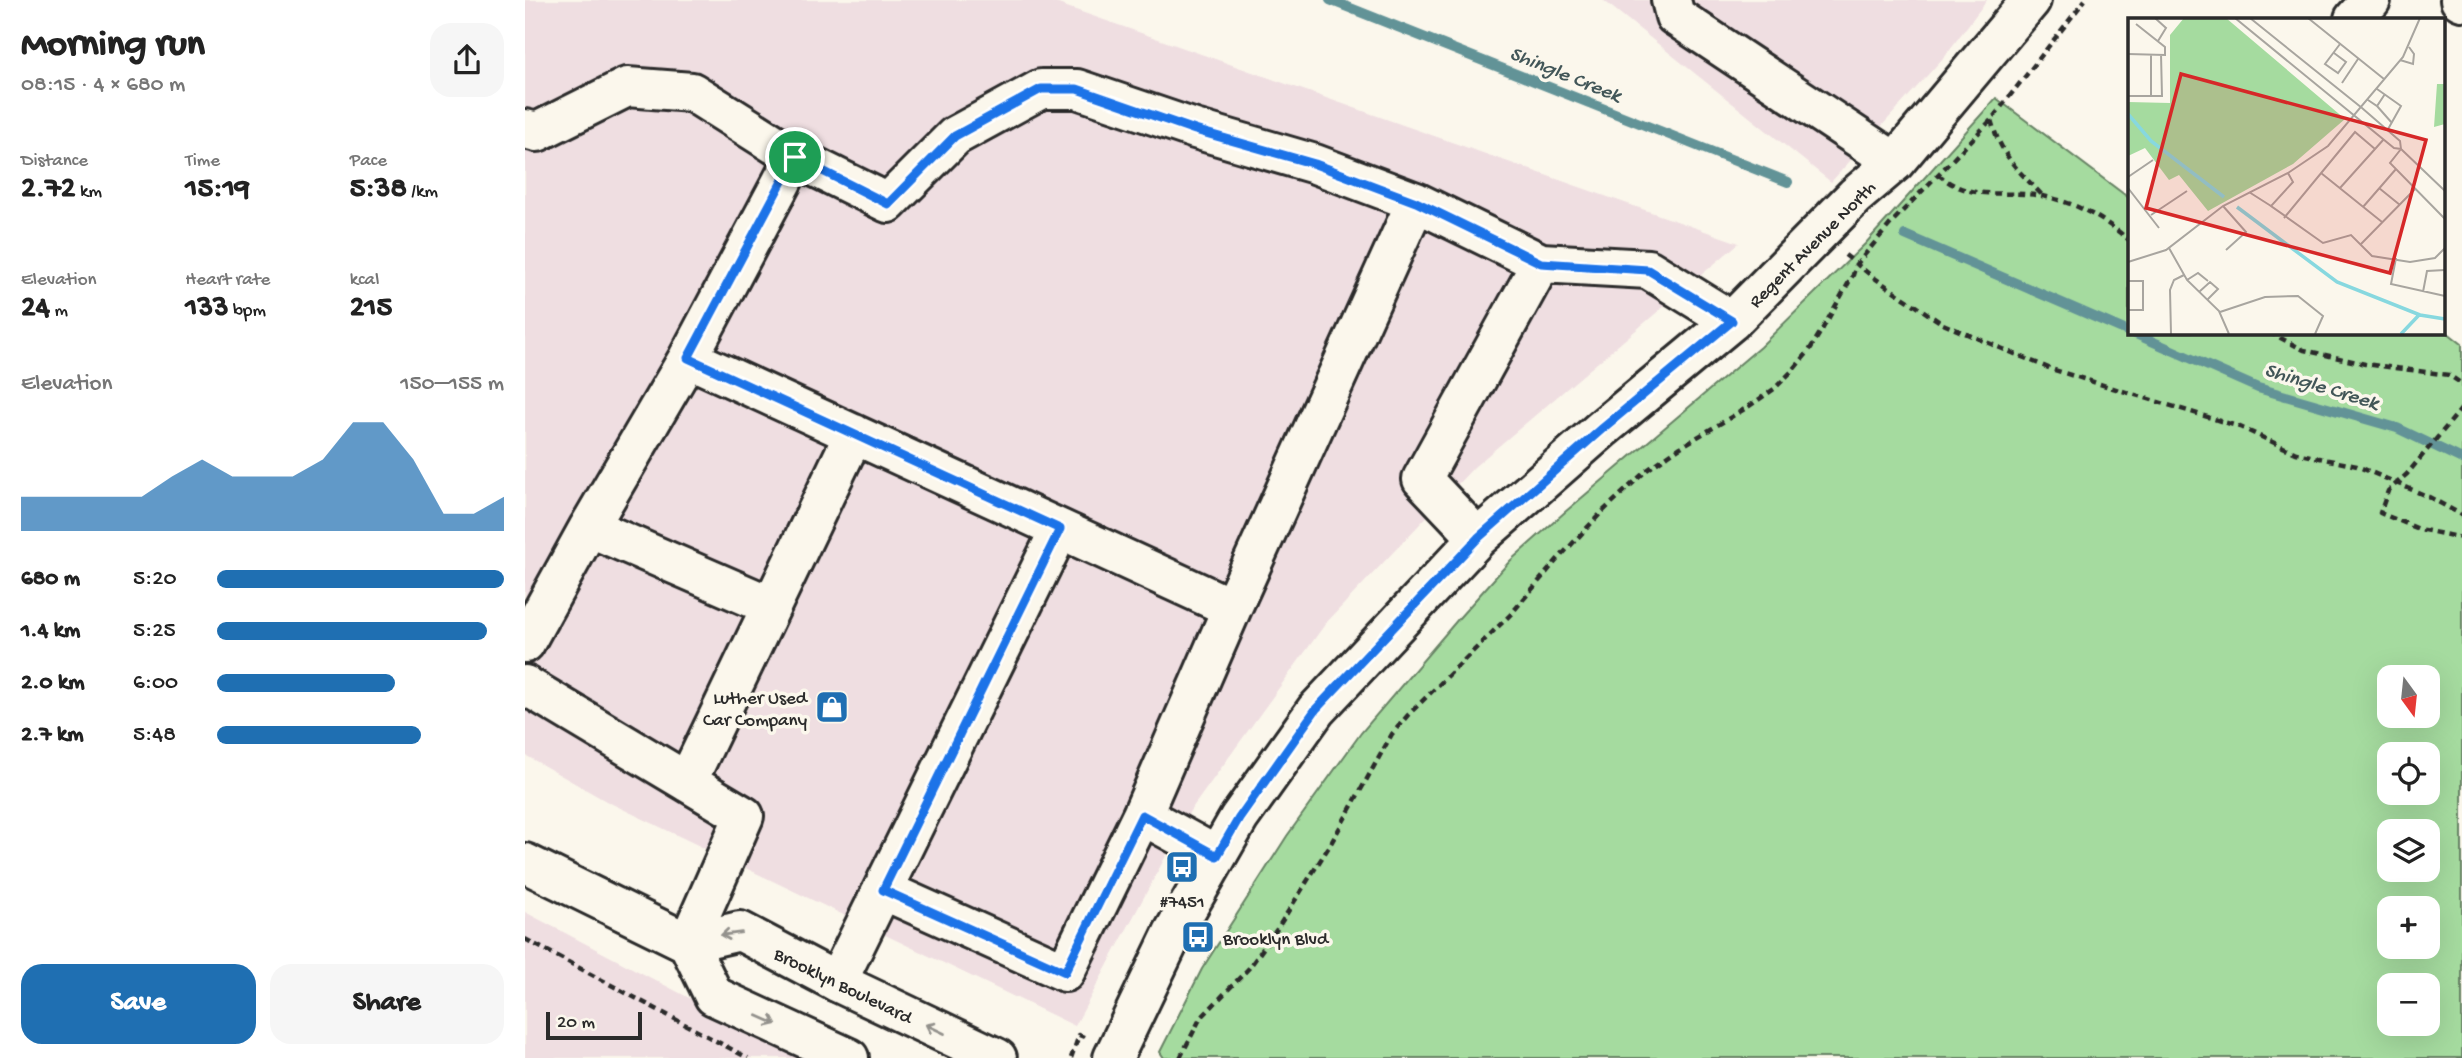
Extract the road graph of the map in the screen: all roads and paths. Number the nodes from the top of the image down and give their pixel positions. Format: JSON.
{"nodes":[{"id":1,"x":1671,"y":0,"type":"edge"},
{"id":2,"x":2031,"y":0,"type":"edge"},
{"id":3,"x":2085,"y":0,"type":"edge"},
{"id":4,"x":2371,"y":0,"type":"edge"},
{"id":5,"x":2355,"y":18,"type":"edge"},
{"id":6,"x":1991,"y":120,"type":"junction"},
{"id":7,"x":525,"y":129,"type":"edge"},
{"id":8,"x":795,"y":157,"type":"junction"},
{"id":9,"x":1895,"y":162,"type":"junction"},
{"id":10,"x":1938,"y":174,"type":"junction"},
{"id":11,"x":2043,"y":197,"type":"junction"},
{"id":12,"x":1416,"y":202,"type":"junction"},
{"id":13,"x":1821,"y":232,"type":"junction"},
{"id":14,"x":2128,"y":239,"type":"edge"},
{"id":15,"x":1541,"y":263,"type":"junction"},
{"id":16,"x":1856,"y":265,"type":"junction"},
{"id":17,"x":1732,"y":321,"type":"junction"},
{"id":18,"x":2273,"y":334,"type":"edge"},
{"id":19,"x":688,"y":358,"type":"junction"},
{"id":20,"x":2462,"y":384,"type":"edge"},
{"id":21,"x":2462,"y":408,"type":"edge"},
{"id":22,"x":854,"y":434,"type":"junction"},
{"id":23,"x":2397,"y":483,"type":"junction"},
{"id":24,"x":2462,"y":515,"type":"edge"},
{"id":25,"x":589,"y":527,"type":"junction"},
{"id":26,"x":1060,"y":529,"type":"junction"},
{"id":27,"x":1478,"y":538,"type":"junction"},
{"id":28,"x":2462,"y":538,"type":"edge"},
{"id":29,"x":771,"y":606,"type":"junction"},
{"id":30,"x":1232,"y":608,"type":"junction"},
{"id":31,"x":525,"y":643,"type":"edge"},
{"id":32,"x":525,"y":685,"type":"edge"},
{"id":33,"x":687,"y":782,"type":"junction"},
{"id":34,"x":1142,"y":815,"type":"junction"},
{"id":35,"x":1217,"y":856,"type":"junction"},
{"id":36,"x":525,"y":863,"type":"edge"},
{"id":37,"x":883,"y":890,"type":"junction"},
{"id":38,"x":525,"y":939,"type":"edge"},
{"id":39,"x":688,"y":943,"type":"junction"},
{"id":40,"x":837,"y":982,"type":"junction"},
{"id":41,"x":834,"y":1055,"type":"edge"},
{"id":42,"x":748,"y":1058,"type":"edge"},
{"id":43,"x":997,"y":1058,"type":"edge"},
{"id":44,"x":1113,"y":1058,"type":"edge"},
{"id":45,"x":1180,"y":1058,"type":"edge"}],
"edges":[{"from":1,"to":9,"type":"street"},
{"from":2,"to":9,"type":"street","name":"Regent Avenue North"},
{"from":3,"to":6,"type":"path"},
{"from":4,"to":5,"type":"street"},
{"from":6,"to":10,"type":"path"},
{"from":6,"to":11,"type":"path"},
{"from":7,"to":8,"type":"street"},
{"from":8,"to":12,"type":"street"},
{"from":8,"to":19,"type":"street"},
{"from":9,"to":13,"type":"street","name":"Regent Avenue North"},
{"from":10,"to":11,"type":"path"},
{"from":10,"to":16,"type":"path"},
{"from":11,"to":14,"type":"path"},
{"from":12,"to":15,"type":"street"},
{"from":12,"to":30,"type":"street"},
{"from":13,"to":16,"type":"path"},
{"from":13,"to":17,"type":"street","name":"Regent Avenue North"},
{"from":15,"to":17,"type":"street"},
{"from":15,"to":27,"type":"street"},
{"from":16,"to":23,"type":"path"},
{"from":16,"to":45,"type":"path"},
{"from":17,"to":27,"type":"street","name":"Regent Avenue North"},
{"from":18,"to":20,"type":"path"},
{"from":19,"to":22,"type":"street"},
{"from":19,"to":25,"type":"street"},
{"from":21,"to":23,"type":"path"},
{"from":22,"to":26,"type":"street"},
{"from":22,"to":29,"type":"street"},
{"from":23,"to":24,"type":"path"},
{"from":23,"to":28,"type":"path"},
{"from":25,"to":29,"type":"street"},
{"from":25,"to":31,"type":"street"},
{"from":26,"to":30,"type":"street"},
{"from":26,"to":37,"type":"street"},
{"from":27,"to":35,"type":"street","name":"Regent Avenue North"},
{"from":29,"to":33,"type":"street"},
{"from":30,"to":34,"type":"street"},
{"from":32,"to":33,"type":"street"},
{"from":33,"to":39,"type":"street"},
{"from":34,"to":35,"type":"street"},
{"from":34,"to":37,"type":"street"},
{"from":35,"to":44,"type":"street","name":"Regent Avenue North"},
{"from":36,"to":39,"type":"street"},
{"from":37,"to":40,"type":"street"},
{"from":38,"to":42,"type":"path"},
{"from":40,"to":39,"type":"street","name":"Brooklyn Boulevard","one_way":true},
{"from":39,"to":41,"type":"street","one_way":true},
{"from":43,"to":40,"type":"street","name":"Brooklyn Boulevard","one_way":true}]}
